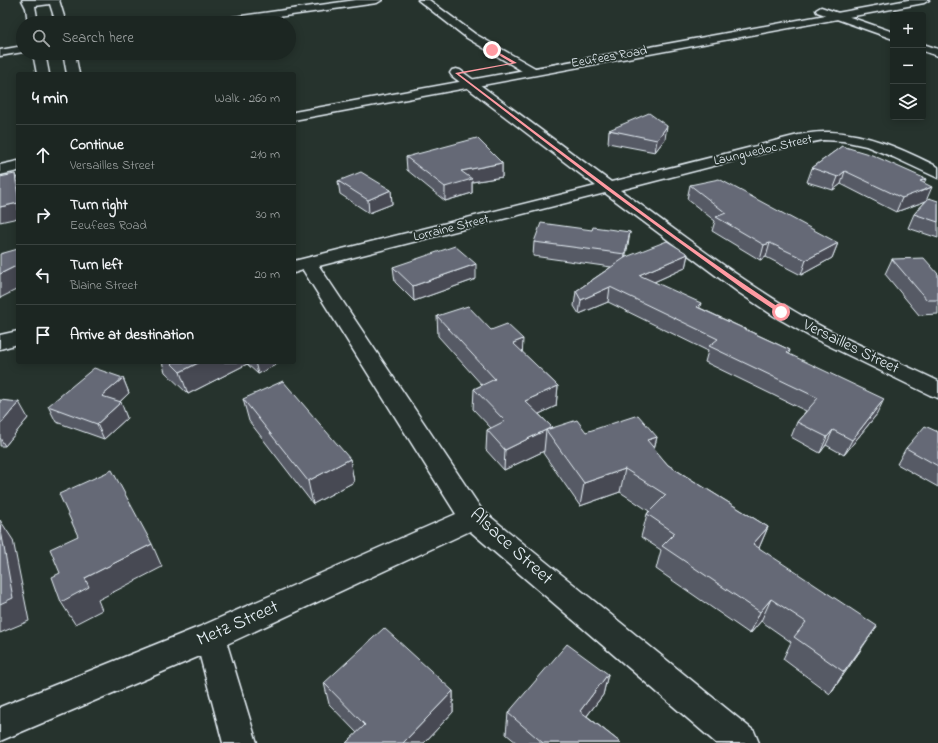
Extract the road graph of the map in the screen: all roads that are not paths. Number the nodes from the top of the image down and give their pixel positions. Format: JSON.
{"nodes":[{"id":1,"x":54,"y":0,"type":"edge"},
{"id":2,"x":377,"y":0,"type":"edge"},
{"id":3,"x":423,"y":0,"type":"edge"},
{"id":4,"x":875,"y":0,"type":"edge"},
{"id":5,"x":924,"y":0,"type":"edge"},
{"id":6,"x":28,"y":2,"type":"edge"},
{"id":7,"x":822,"y":10,"type":"junction"},
{"id":8,"x":31,"y":16,"type":"edge"},
{"id":9,"x":59,"y":16,"type":"edge"},
{"id":10,"x":263,"y":16,"type":"edge"},
{"id":11,"x":837,"y":16,"type":"junction"},
{"id":12,"x":890,"y":35,"type":"edge"},
{"id":13,"x":926,"y":48,"type":"edge"},
{"id":14,"x":594,"y":49,"type":"dead end"},
{"id":15,"x":16,"y":50,"type":"edge"},
{"id":16,"x":0,"y":52,"type":"edge"},
{"id":17,"x":938,"y":53,"type":"edge"},
{"id":18,"x":40,"y":60,"type":"edge"},
{"id":19,"x":70,"y":60,"type":"edge"},
{"id":20,"x":515,"y":63,"type":"junction"},
{"id":21,"x":500,"y":66,"type":"dead end"},
{"id":22,"x":531,"y":66,"type":"junction"},
{"id":23,"x":43,"y":72,"type":"edge"},
{"id":24,"x":73,"y":72,"type":"edge"},
{"id":25,"x":462,"y":76,"type":"junction"},
{"id":26,"x":296,"y":116,"type":"edge"},
{"id":27,"x":16,"y":154,"type":"edge"},
{"id":28,"x":0,"y":157,"type":"edge"},
{"id":29,"x":16,"y":166,"type":"edge"},
{"id":30,"x":0,"y":170,"type":"edge"},
{"id":31,"x":938,"y":173,"type":"edge"},
{"id":32,"x":608,"y":188,"type":"junction"},
{"id":33,"x":301,"y":266,"type":"edge"},
{"id":34,"x":16,"y":338,"type":"edge"},
{"id":35,"x":0,"y":342,"type":"edge"},
{"id":36,"x":938,"y":390,"type":"edge"},
{"id":37,"x":473,"y":518,"type":"junction"},
{"id":38,"x":210,"y":637,"type":"junction"},
{"id":39,"x":0,"y":724,"type":"edge"},
{"id":40,"x":240,"y":743,"type":"edge"},
{"id":41,"x":742,"y":743,"type":"edge"}],
"edges":[{"from":1,"to":6,"type":"street"},
{"from":1,"to":9,"type":"street"},
{"from":2,"to":10,"type":"street"},
{"from":3,"to":20,"type":"street"},
{"from":4,"to":7,"type":"street","name":"Eeufees Road"},
{"from":5,"to":11,"type":"street","name":"Eeufees Road"},
{"from":6,"to":8,"type":"street"},
{"from":7,"to":11,"type":"street"},
{"from":7,"to":14,"type":"street","name":"Eeufees Road"},
{"from":11,"to":12,"type":"street"},
{"from":11,"to":22,"type":"street","name":"Eeufees Road"},
{"from":13,"to":17,"type":"street"},
{"from":15,"to":16,"type":"street"},
{"from":18,"to":23,"type":"street"},
{"from":19,"to":24,"type":"street"},
{"from":20,"to":21,"type":"street"},
{"from":20,"to":22,"type":"street"},
{"from":22,"to":25,"type":"street","name":"Eeufees Road"},
{"from":25,"to":26,"type":"street","name":"Eeufees Road"},
{"from":25,"to":32,"type":"street","name":"Versailles Street"},
{"from":27,"to":28,"type":"street"},
{"from":29,"to":30,"type":"street"},
{"from":31,"to":32,"type":"street","name":"Launguedoc Street"},
{"from":32,"to":33,"type":"street","name":"Lorraine Street"},
{"from":32,"to":36,"type":"street","name":"Versailles Street"},
{"from":33,"to":37,"type":"street","name":"Alsace Street"},
{"from":34,"to":35,"type":"street"},
{"from":37,"to":38,"type":"street","name":"Metz Street"},
{"from":37,"to":41,"type":"street","name":"Alsace Street"},
{"from":38,"to":39,"type":"street","name":"Metz Street"},
{"from":38,"to":40,"type":"street"}]}
